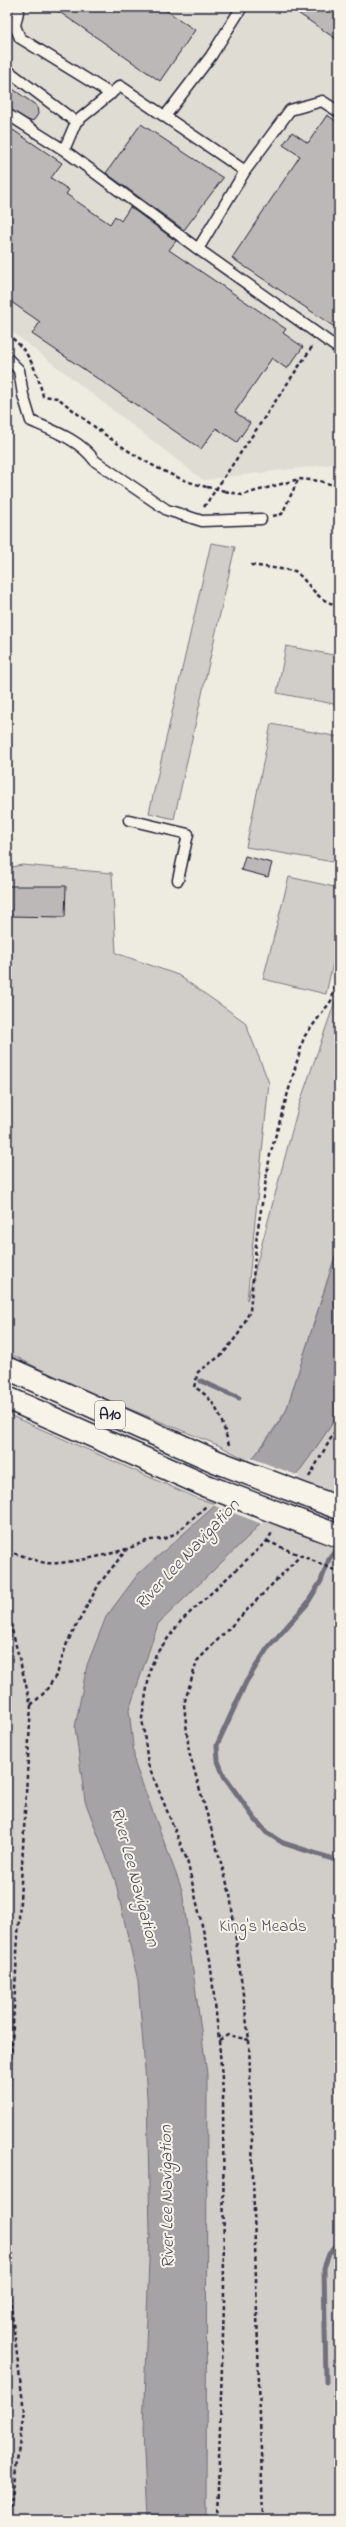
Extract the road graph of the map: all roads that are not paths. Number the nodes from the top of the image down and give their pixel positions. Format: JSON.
{"nodes":[{"id":1,"x":19,"y":7,"type":"edge"},
{"id":2,"x":242,"y":7,"type":"edge"},
{"id":3,"x":7,"y":70,"type":"edge"},
{"id":4,"x":111,"y":94,"type":"junction"},
{"id":5,"x":339,"y":112,"type":"edge"},
{"id":6,"x":7,"y":114,"type":"edge"},
{"id":7,"x":166,"y":116,"type":"junction"},
{"id":8,"x":76,"y":122,"type":"junction"},
{"id":9,"x":64,"y":150,"type":"junction"},
{"id":10,"x":245,"y":171,"type":"junction"},
{"id":11,"x":198,"y":249,"type":"junction"},
{"id":12,"x":339,"y":349,"type":"edge"},
{"id":13,"x":7,"y":358,"type":"edge"},
{"id":14,"x":262,"y":519,"type":"road end"},
{"id":15,"x":129,"y":820,"type":"dead end"},
{"id":16,"x":178,"y":880,"type":"dead end"},
{"id":17,"x":7,"y":1368,"type":"edge"},
{"id":18,"x":7,"y":1398,"type":"edge"},
{"id":19,"x":339,"y":1508,"type":"edge"},
{"id":20,"x":339,"y":1536,"type":"edge"}],
"edges":[{"from":1,"to":4,"type":"lane"},
{"from":2,"to":7,"type":"lane"},
{"from":3,"to":8,"type":"lane"},
{"from":4,"to":7,"type":"lane"},
{"from":4,"to":8,"type":"lane"},
{"from":5,"to":10,"type":"lane"},
{"from":6,"to":9,"type":"lane"},
{"from":7,"to":10,"type":"lane"},
{"from":8,"to":9,"type":"lane"},
{"from":9,"to":11,"type":"lane"},
{"from":10,"to":11,"type":"lane"},
{"from":11,"to":12,"type":"lane"},
{"from":13,"to":14,"type":"lane"},
{"from":15,"to":16,"type":"lane"},
{"from":17,"to":19,"type":"highway","number":"A10","bridge":true},
{"from":18,"to":20,"type":"highway","number":"A10","bridge":true}]}
